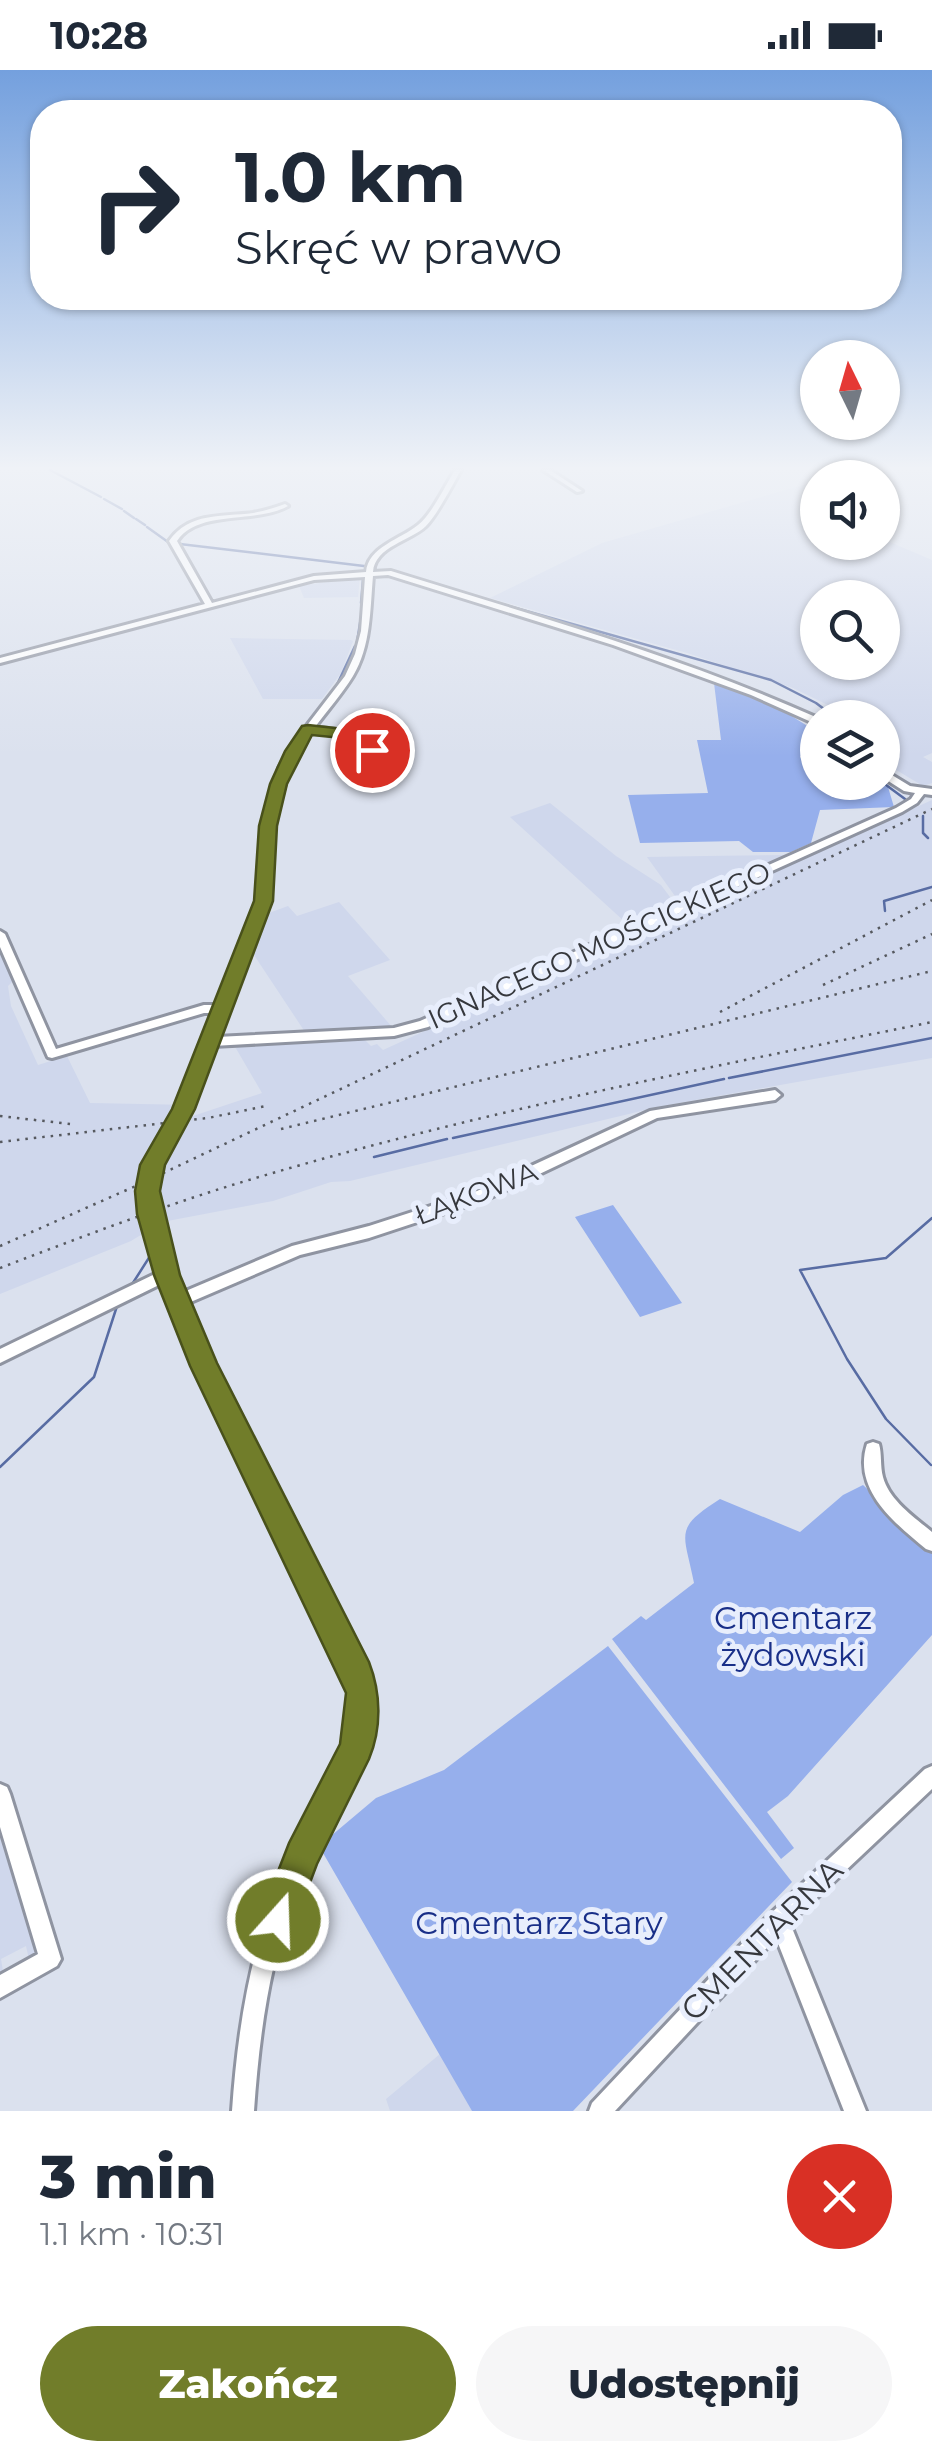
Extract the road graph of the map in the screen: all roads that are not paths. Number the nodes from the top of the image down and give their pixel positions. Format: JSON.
{"nodes":[{"id":1,"x":187,"y":565,"type":"edge"},
{"id":2,"x":372,"y":565,"type":"edge"},
{"id":3,"x":368,"y":572,"type":"junction"},
{"id":4,"x":209,"y":606,"type":"junction"},
{"id":5,"x":0,"y":661,"type":"edge"},
{"id":6,"x":800,"y":714,"type":"edge"},
{"id":7,"x":308,"y":730,"type":"junction"},
{"id":8,"x":392,"y":770,"type":"dead end"},
{"id":9,"x":900,"y":785,"type":"edge"},
{"id":10,"x":926,"y":792,"type":"edge"},
{"id":11,"x":0,"y":934,"type":"edge"},
{"id":12,"x":219,"y":1009,"type":"junction"},
{"id":13,"x":210,"y":1037,"type":"junction"},
{"id":14,"x":775,"y":1094,"type":"dead end"},
{"id":15,"x":167,"y":1275,"type":"junction"},
{"id":16,"x":177,"y":1301,"type":"junction"},
{"id":17,"x":0,"y":1356,"type":"edge"},
{"id":18,"x":873,"y":1449,"type":"dead end"},
{"id":19,"x":932,"y":1544,"type":"edge"},
{"id":20,"x":932,"y":1776,"type":"edge"},
{"id":21,"x":0,"y":1794,"type":"edge"},
{"id":22,"x":779,"y":1920,"type":"junction"},
{"id":23,"x":0,"y":1986,"type":"edge"},
{"id":24,"x":242,"y":2111,"type":"edge"},
{"id":25,"x":600,"y":2111,"type":"edge"},
{"id":26,"x":856,"y":2111,"type":"edge"}],
"edges":[{"from":1,"to":4,"type":"street"},
{"from":2,"to":3,"type":"street"},
{"from":3,"to":4,"type":"street"},
{"from":3,"to":6,"type":"street"},
{"from":3,"to":7,"type":"street"},
{"from":4,"to":5,"type":"street"},
{"from":7,"to":8,"type":"street"},
{"from":7,"to":12,"type":"street"},
{"from":9,"to":10,"type":"street"},
{"from":10,"to":13,"type":"street","name":"IGNACEGO MOŚCICKIEGO"},
{"from":11,"to":12,"type":"street"},
{"from":12,"to":13,"type":"street"},
{"from":13,"to":15,"type":"street"},
{"from":14,"to":16,"type":"street","name":"ŁĄKOWA"},
{"from":15,"to":16,"type":"street"},
{"from":15,"to":17,"type":"street"},
{"from":16,"to":24,"type":"street"},
{"from":18,"to":19,"type":"street"},
{"from":20,"to":22,"type":"street","name":"CMENTARNA"},
{"from":21,"to":23,"type":"street"},
{"from":22,"to":25,"type":"street","name":"CMENTARNA"},
{"from":22,"to":26,"type":"street"}]}
